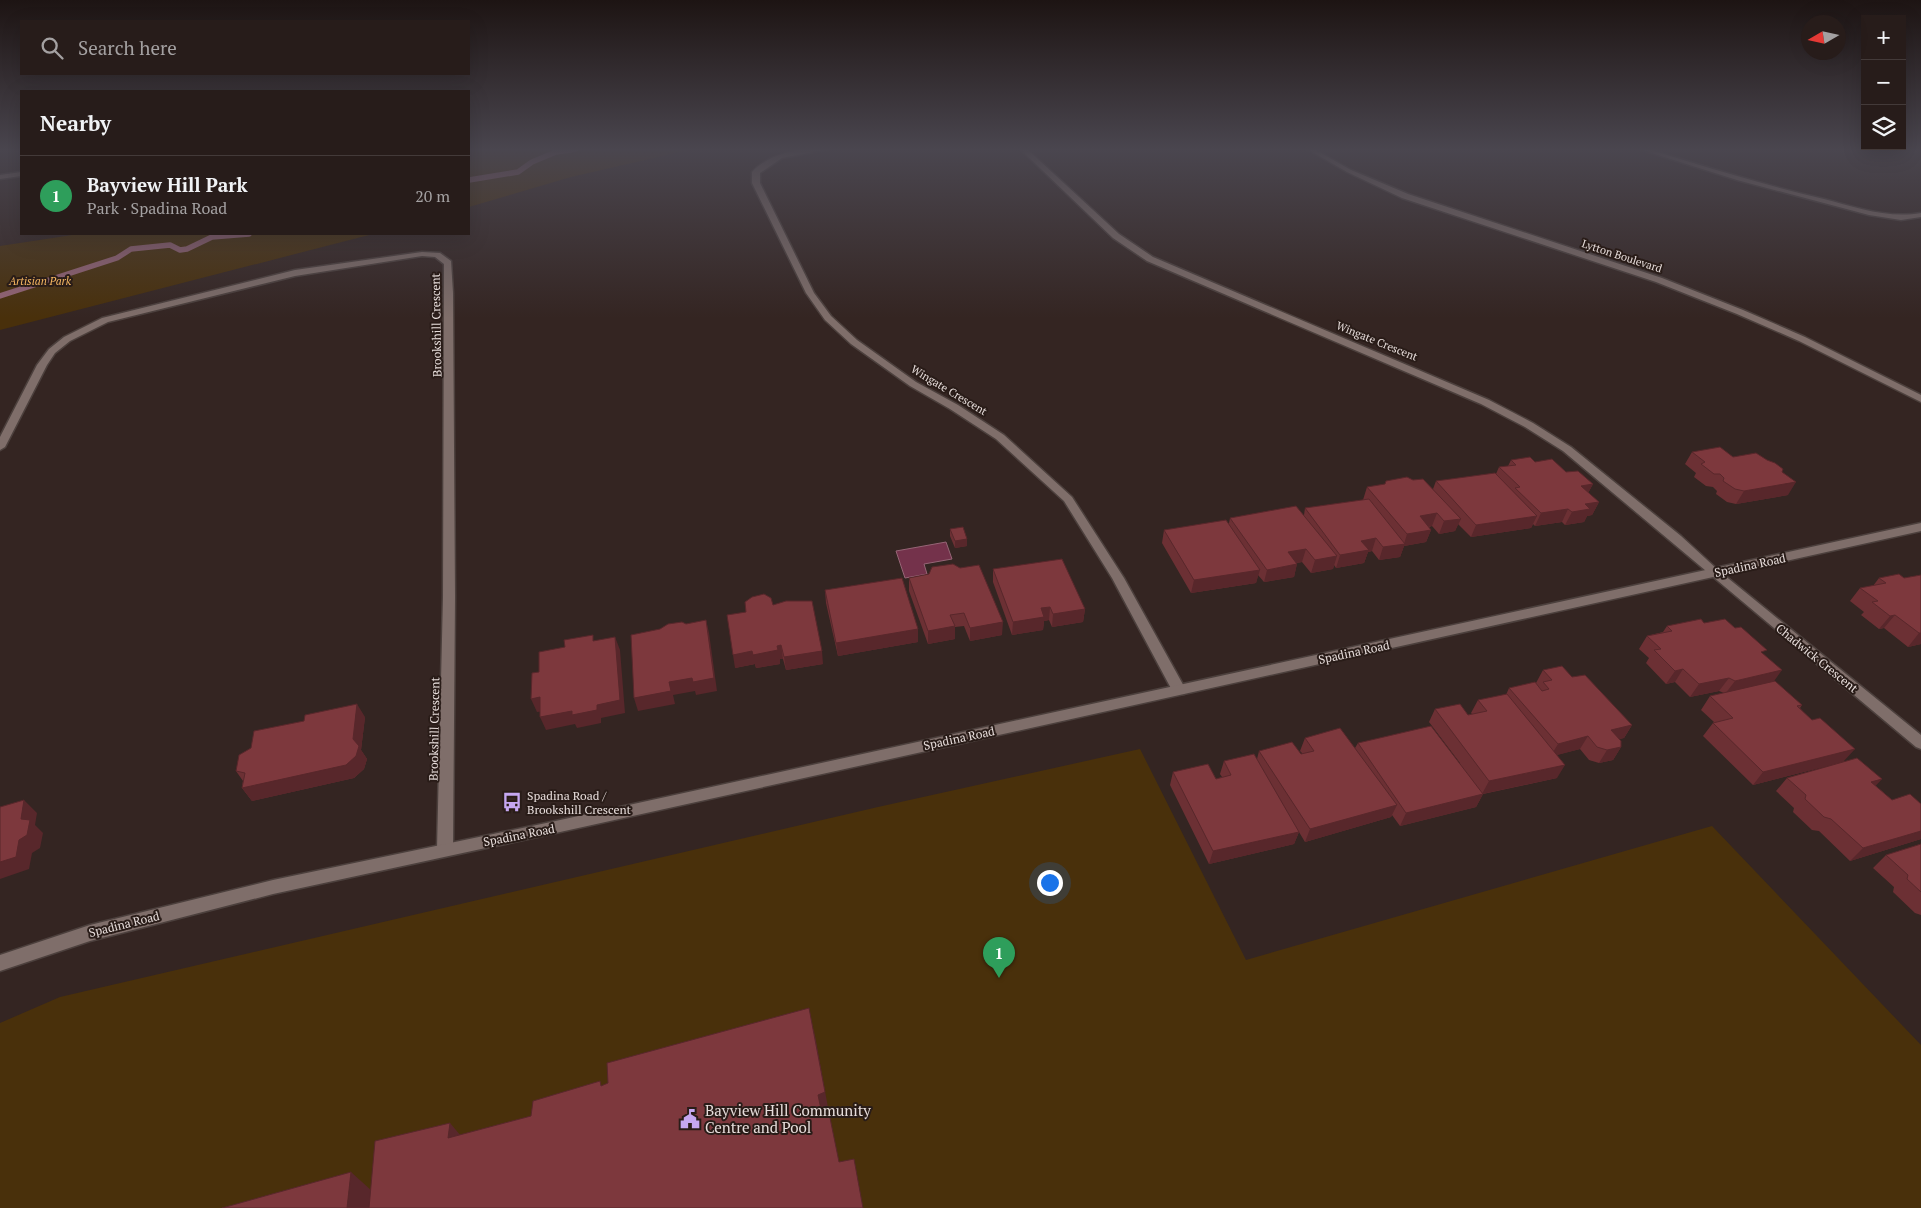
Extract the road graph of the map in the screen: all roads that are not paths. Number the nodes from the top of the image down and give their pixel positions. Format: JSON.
{"nodes":[{"id":1,"x":766,"y":205,"type":"edge"},
{"id":2,"x":1083,"y":205,"type":"edge"},
{"id":3,"x":1431,"y":205,"type":"edge"},
{"id":4,"x":1841,"y":205,"type":"edge"},
{"id":5,"x":1921,"y":216,"type":"edge"},
{"id":6,"x":1921,"y":399,"type":"edge"},
{"id":7,"x":0,"y":447,"type":"edge"},
{"id":8,"x":1921,"y":527,"type":"edge"},
{"id":9,"x":1714,"y":573,"type":"junction"},
{"id":10,"x":1179,"y":690,"type":"junction"},
{"id":11,"x":1921,"y":743,"type":"edge"},
{"id":12,"x":444,"y":849,"type":"junction"},
{"id":13,"x":0,"y":963,"type":"edge"}],
"edges":[{"from":1,"to":10,"type":"street","name":"Wingate Crescent"},
{"from":2,"to":9,"type":"street","name":"Wingate Crescent"},
{"from":3,"to":6,"type":"street","name":"Lytton Boulevard"},
{"from":4,"to":5,"type":"street"},
{"from":7,"to":12,"type":"street","name":"Brookshill Crescent"},
{"from":8,"to":9,"type":"street","name":"Spadina Road"},
{"from":9,"to":10,"type":"street","name":"Spadina Road"},
{"from":9,"to":11,"type":"street","name":"Chadwick Crescent"},
{"from":10,"to":12,"type":"street","name":"Spadina Road"},
{"from":12,"to":13,"type":"street","name":"Spadina Road"}]}
